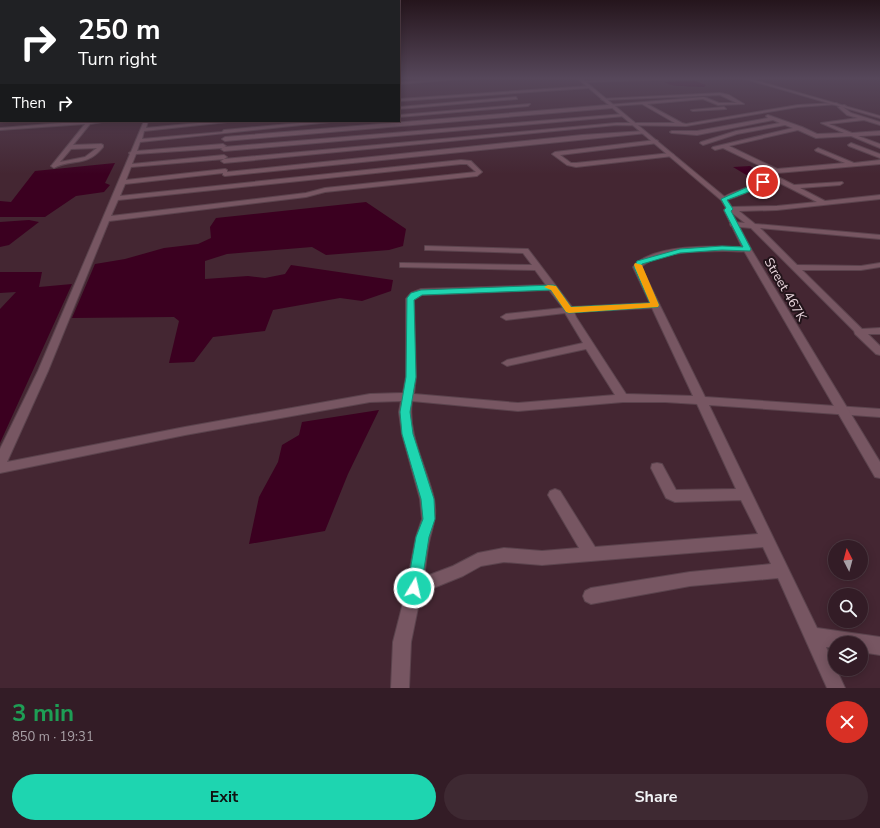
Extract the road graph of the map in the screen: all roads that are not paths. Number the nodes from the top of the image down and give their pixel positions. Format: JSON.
{"nodes":[{"id":1,"x":468,"y":110,"type":"edge"},
{"id":2,"x":469,"y":110,"type":"edge"},
{"id":3,"x":536,"y":110,"type":"edge"},
{"id":4,"x":562,"y":110,"type":"edge"},
{"id":5,"x":616,"y":110,"type":"edge"},
{"id":6,"x":655,"y":110,"type":"edge"},
{"id":7,"x":739,"y":110,"type":"edge"},
{"id":8,"x":775,"y":110,"type":"edge"},
{"id":9,"x":844,"y":110,"type":"edge"},
{"id":10,"x":859,"y":110,"type":"edge"},
{"id":11,"x":539,"y":112,"type":"junction"},
{"id":12,"x":758,"y":113,"type":"junction"},
{"id":13,"x":751,"y":114,"type":"junction"},
{"id":14,"x":623,"y":115,"type":"junction"},
{"id":15,"x":400,"y":116,"type":"edge"},
{"id":16,"x":880,"y":116,"type":"edge"},
{"id":17,"x":478,"y":117,"type":"junction"},
{"id":18,"x":774,"y":118,"type":"junction"},
{"id":19,"x":865,"y":119,"type":"junction"},
{"id":20,"x":552,"y":120,"type":"junction"},
{"id":21,"x":89,"y":122,"type":"joint"},
{"id":22,"x":146,"y":122,"type":"edge"},
{"id":23,"x":230,"y":122,"type":"edge"},
{"id":24,"x":310,"y":122,"type":"edge"},
{"id":25,"x":704,"y":122,"type":"junction"},
{"id":26,"x":224,"y":123,"type":"junction"},
{"id":27,"x":281,"y":123,"type":"edge"},
{"id":28,"x":385,"y":123,"type":"edge"},
{"id":29,"x":633,"y":123,"type":"junction"},
{"id":30,"x":788,"y":123,"type":"junction"},
{"id":31,"x":880,"y":124,"type":"edge"},
{"id":32,"x":489,"y":126,"type":"junction"},
{"id":33,"x":683,"y":126,"type":"junction"},
{"id":34,"x":720,"y":127,"type":"junction"},
{"id":35,"x":567,"y":128,"type":"junction"},
{"id":36,"x":800,"y":128,"type":"junction"},
{"id":37,"x":1,"y":130,"type":"edge"},
{"id":38,"x":142,"y":130,"type":"junction"},
{"id":39,"x":643,"y":132,"type":"junction"},
{"id":40,"x":736,"y":133,"type":"junction"},
{"id":41,"x":880,"y":133,"type":"edge"},
{"id":42,"x":284,"y":134,"type":"junction"},
{"id":43,"x":394,"y":134,"type":"junction"},
{"id":44,"x":501,"y":135,"type":"junction"},
{"id":45,"x":852,"y":135,"type":"junction"},
{"id":46,"x":582,"y":137,"type":"junction"},
{"id":47,"x":754,"y":138,"type":"junction"},
{"id":48,"x":224,"y":140,"type":"junction"},
{"id":49,"x":138,"y":141,"type":"junction"},
{"id":50,"x":656,"y":142,"type":"junction"},
{"id":51,"x":703,"y":143,"type":"dead end"},
{"id":52,"x":287,"y":144,"type":"junction"},
{"id":53,"x":402,"y":144,"type":"junction"},
{"id":54,"x":513,"y":144,"type":"junction"},
{"id":55,"x":851,"y":145,"type":"dead end"},
{"id":56,"x":724,"y":146,"type":"junction"},
{"id":57,"x":880,"y":146,"type":"edge"},
{"id":58,"x":70,"y":147,"type":"junction"},
{"id":59,"x":715,"y":148,"type":"dead end"},
{"id":60,"x":818,"y":150,"type":"dead end"},
{"id":61,"x":132,"y":153,"type":"junction"},
{"id":62,"x":410,"y":154,"type":"junction"},
{"id":63,"x":290,"y":155,"type":"junction"},
{"id":64,"x":671,"y":155,"type":"junction"},
{"id":65,"x":880,"y":156,"type":"edge"},
{"id":66,"x":224,"y":159,"type":"junction"},
{"id":67,"x":880,"y":162,"type":"edge"},
{"id":68,"x":854,"y":164,"type":"junction"},
{"id":69,"x":128,"y":166,"type":"junction"},
{"id":70,"x":294,"y":166,"type":"junction"},
{"id":71,"x":419,"y":167,"type":"junction"},
{"id":72,"x":225,"y":172,"type":"junction"},
{"id":73,"x":776,"y":172,"type":"junction"},
{"id":74,"x":768,"y":174,"type":"junction"},
{"id":75,"x":323,"y":177,"type":"junction"},
{"id":76,"x":298,"y":179,"type":"junction"},
{"id":77,"x":428,"y":179,"type":"junction"},
{"id":78,"x":122,"y":182,"type":"junction"},
{"id":79,"x":840,"y":183,"type":"dead end"},
{"id":80,"x":226,"y":186,"type":"junction"},
{"id":81,"x":794,"y":187,"type":"junction"},
{"id":82,"x":325,"y":190,"type":"junction"},
{"id":83,"x":880,"y":197,"type":"edge"},
{"id":84,"x":116,"y":198,"type":"junction"},
{"id":85,"x":724,"y":199,"type":"junction"},
{"id":86,"x":824,"y":203,"type":"junction"},
{"id":87,"x":730,"y":209,"type":"junction"},
{"id":88,"x":106,"y":219,"type":"junction"},
{"id":89,"x":734,"y":224,"type":"junction"},
{"id":90,"x":752,"y":226,"type":"junction"},
{"id":91,"x":880,"y":237,"type":"edge"},
{"id":92,"x":428,"y":248,"type":"dead end"},
{"id":93,"x":747,"y":249,"type":"junction"},
{"id":94,"x":403,"y":265,"type":"dead end"},
{"id":95,"x":880,"y":265,"type":"edge"},
{"id":96,"x":795,"y":267,"type":"junction"},
{"id":97,"x":539,"y":268,"type":"junction"},
{"id":98,"x":553,"y":287,"type":"junction"},
{"id":99,"x":655,"y":305,"type":"junction"},
{"id":100,"x":569,"y":310,"type":"junction"},
{"id":101,"x":506,"y":317,"type":"dead end"},
{"id":102,"x":880,"y":331,"type":"edge"},
{"id":103,"x":858,"y":332,"type":"junction"},
{"id":104,"x":589,"y":345,"type":"junction"},
{"id":105,"x":880,"y":352,"type":"edge"},
{"id":106,"x":507,"y":363,"type":"dead end"},
{"id":107,"x":406,"y":397,"type":"junction"},
{"id":108,"x":623,"y":398,"type":"junction"},
{"id":109,"x":701,"y":399,"type":"junction"},
{"id":110,"x":841,"y":410,"type":"junction"},
{"id":111,"x":880,"y":413,"type":"edge"},
{"id":112,"x":0,"y":462,"type":"edge"},
{"id":113,"x":0,"y":468,"type":"edge"},
{"id":114,"x":657,"y":468,"type":"dead end"},
{"id":115,"x":880,"y":473,"type":"edge"},
{"id":116,"x":744,"y":494,"type":"junction"},
{"id":117,"x":555,"y":495,"type":"dead end"},
{"id":118,"x":767,"y":540,"type":"junction"},
{"id":119,"x":590,"y":553,"type":"junction"},
{"id":120,"x":782,"y":570,"type":"junction"},
{"id":121,"x":414,"y":588,"type":"junction"},
{"id":122,"x":591,"y":596,"type":"dead end"},
{"id":123,"x":812,"y":636,"type":"junction"},
{"id":124,"x":828,"y":638,"type":"edge"},
{"id":125,"x":868,"y":644,"type":"edge"},
{"id":126,"x":880,"y":646,"type":"edge"},
{"id":127,"x":400,"y":688,"type":"edge"},
{"id":128,"x":836,"y":688,"type":"edge"}],
"edges":[{"from":1,"to":15,"type":"street"},
{"from":2,"to":17,"type":"street"},
{"from":3,"to":11,"type":"street"},
{"from":4,"to":11,"type":"street"},
{"from":5,"to":14,"type":"street","name":"Street 467K"},
{"from":6,"to":33,"type":"street"},
{"from":7,"to":13,"type":"street"},
{"from":8,"to":12,"type":"street"},
{"from":9,"to":19,"type":"street"},
{"from":10,"to":16,"type":"street"},
{"from":11,"to":17,"type":"street"},
{"from":11,"to":20,"type":"street"},
{"from":12,"to":13,"type":"street"},
{"from":12,"to":18,"type":"street"},
{"from":13,"to":25,"type":"street"},
{"from":14,"to":20,"type":"street"},
{"from":14,"to":29,"type":"street","name":"Street 467K"},
{"from":17,"to":28,"type":"street"},
{"from":17,"to":32,"type":"street"},
{"from":18,"to":30,"type":"street"},
{"from":18,"to":34,"type":"street"},
{"from":19,"to":31,"type":"street"},
{"from":19,"to":45,"type":"street"},
{"from":20,"to":32,"type":"street"},
{"from":20,"to":35,"type":"street"},
{"from":21,"to":37,"type":"street"},
{"from":21,"to":58,"type":"street"},
{"from":22,"to":38,"type":"street"},
{"from":23,"to":26,"type":"street"},
{"from":24,"to":27,"type":"street"},
{"from":25,"to":33,"type":"street"},
{"from":25,"to":34,"type":"street"},
{"from":26,"to":38,"type":"street"},
{"from":26,"to":48,"type":"street"},
{"from":27,"to":42,"type":"street"},
{"from":27,"to":48,"type":"street"},
{"from":28,"to":42,"type":"street"},
{"from":28,"to":43,"type":"street"},
{"from":29,"to":33,"type":"street"},
{"from":29,"to":35,"type":"street"},
{"from":29,"to":39,"type":"street","name":"Street 467K"},
{"from":30,"to":36,"type":"street"},
{"from":30,"to":40,"type":"street"},
{"from":32,"to":43,"type":"street"},
{"from":32,"to":44,"type":"street"},
{"from":34,"to":39,"type":"street"},
{"from":34,"to":40,"type":"street"},
{"from":35,"to":44,"type":"street"},
{"from":35,"to":46,"type":"street"},
{"from":36,"to":45,"type":"street"},
{"from":36,"to":47,"type":"street"},
{"from":38,"to":49,"type":"street"},
{"from":39,"to":46,"type":"street"},
{"from":39,"to":50,"type":"street","name":"Street 467K"},
{"from":40,"to":47,"type":"street"},
{"from":40,"to":51,"type":"street"},
{"from":41,"to":45,"type":"street"},
{"from":42,"to":48,"type":"street"},
{"from":42,"to":52,"type":"street"},
{"from":43,"to":52,"type":"street"},
{"from":43,"to":53,"type":"street"},
{"from":44,"to":53,"type":"street"},
{"from":44,"to":54,"type":"street"},
{"from":45,"to":57,"type":"street"},
{"from":46,"to":54,"type":"street"},
{"from":47,"to":56,"type":"street"},
{"from":48,"to":49,"type":"street"},
{"from":48,"to":52,"type":"street"},
{"from":48,"to":61,"type":"street"},
{"from":48,"to":66,"type":"street"},
{"from":49,"to":61,"type":"street"},
{"from":50,"to":64,"type":"street","name":"Street 467K"},
{"from":50,"to":64,"type":"street"},
{"from":52,"to":63,"type":"street"},
{"from":53,"to":62,"type":"street"},
{"from":53,"to":63,"type":"street"},
{"from":54,"to":62,"type":"street"},
{"from":55,"to":65,"type":"street"},
{"from":56,"to":59,"type":"street"},
{"from":56,"to":73,"type":"street"},
{"from":58,"to":58,"type":"street"},
{"from":60,"to":68,"type":"street"},
{"from":61,"to":69,"type":"street"},
{"from":62,"to":70,"type":"street"},
{"from":62,"to":71,"type":"street"},
{"from":63,"to":66,"type":"street"},
{"from":63,"to":70,"type":"street"},
{"from":64,"to":85,"type":"street","name":"Street 467K"},
{"from":66,"to":69,"type":"street"},
{"from":66,"to":72,"type":"street"},
{"from":67,"to":68,"type":"street"},
{"from":68,"to":73,"type":"street"},
{"from":69,"to":78,"type":"street"},
{"from":70,"to":72,"type":"street"},
{"from":70,"to":76,"type":"street"},
{"from":71,"to":75,"type":"street"},
{"from":71,"to":77,"type":"street"},
{"from":71,"to":77,"type":"street"},
{"from":72,"to":78,"type":"street"},
{"from":72,"to":80,"type":"street"},
{"from":73,"to":74,"type":"street"},
{"from":74,"to":81,"type":"street"},
{"from":74,"to":85,"type":"street"},
{"from":75,"to":76,"type":"street"},
{"from":75,"to":82,"type":"street"},
{"from":76,"to":80,"type":"street"},
{"from":77,"to":82,"type":"street"},
{"from":78,"to":84,"type":"street"},
{"from":79,"to":81,"type":"street"},
{"from":80,"to":84,"type":"street"},
{"from":81,"to":86,"type":"street"},
{"from":82,"to":88,"type":"street"},
{"from":83,"to":86,"type":"street"},
{"from":84,"to":88,"type":"street"},
{"from":85,"to":87,"type":"street","name":"Street 467K"},
{"from":86,"to":87,"type":"street"},
{"from":87,"to":89,"type":"street","name":"Street 467K"},
{"from":87,"to":90,"type":"street"},
{"from":88,"to":112,"type":"street"},
{"from":89,"to":90,"type":"street"},
{"from":89,"to":93,"type":"street","name":"Street 467K"},
{"from":90,"to":91,"type":"street"},
{"from":90,"to":96,"type":"street"},
{"from":92,"to":97,"type":"street"},
{"from":93,"to":99,"type":"street"},
{"from":93,"to":110,"type":"street","name":"Street 467K"},
{"from":94,"to":97,"type":"street"},
{"from":95,"to":96,"type":"street"},
{"from":96,"to":103,"type":"street"},
{"from":97,"to":98,"type":"street"},
{"from":98,"to":100,"type":"street"},
{"from":98,"to":107,"type":"street"},
{"from":99,"to":100,"type":"street"},
{"from":99,"to":109,"type":"street"},
{"from":100,"to":101,"type":"street"},
{"from":100,"to":104,"type":"street"},
{"from":102,"to":103,"type":"street"},
{"from":103,"to":105,"type":"street"},
{"from":104,"to":106,"type":"street"},
{"from":104,"to":108,"type":"street"},
{"from":107,"to":108,"type":"street"},
{"from":107,"to":113,"type":"street"},
{"from":107,"to":121,"type":"street"},
{"from":108,"to":109,"type":"street"},
{"from":109,"to":110,"type":"street"},
{"from":109,"to":116,"type":"street"},
{"from":110,"to":111,"type":"street"},
{"from":110,"to":115,"type":"street","name":"Street 467K"},
{"from":114,"to":116,"type":"street"},
{"from":116,"to":118,"type":"street"},
{"from":117,"to":119,"type":"street"},
{"from":118,"to":119,"type":"street"},
{"from":118,"to":120,"type":"street"},
{"from":119,"to":121,"type":"street"},
{"from":120,"to":122,"type":"street"},
{"from":120,"to":123,"type":"street"},
{"from":121,"to":127,"type":"street"},
{"from":123,"to":124,"type":"street"},
{"from":123,"to":128,"type":"street"},
{"from":125,"to":126,"type":"street"}]}
